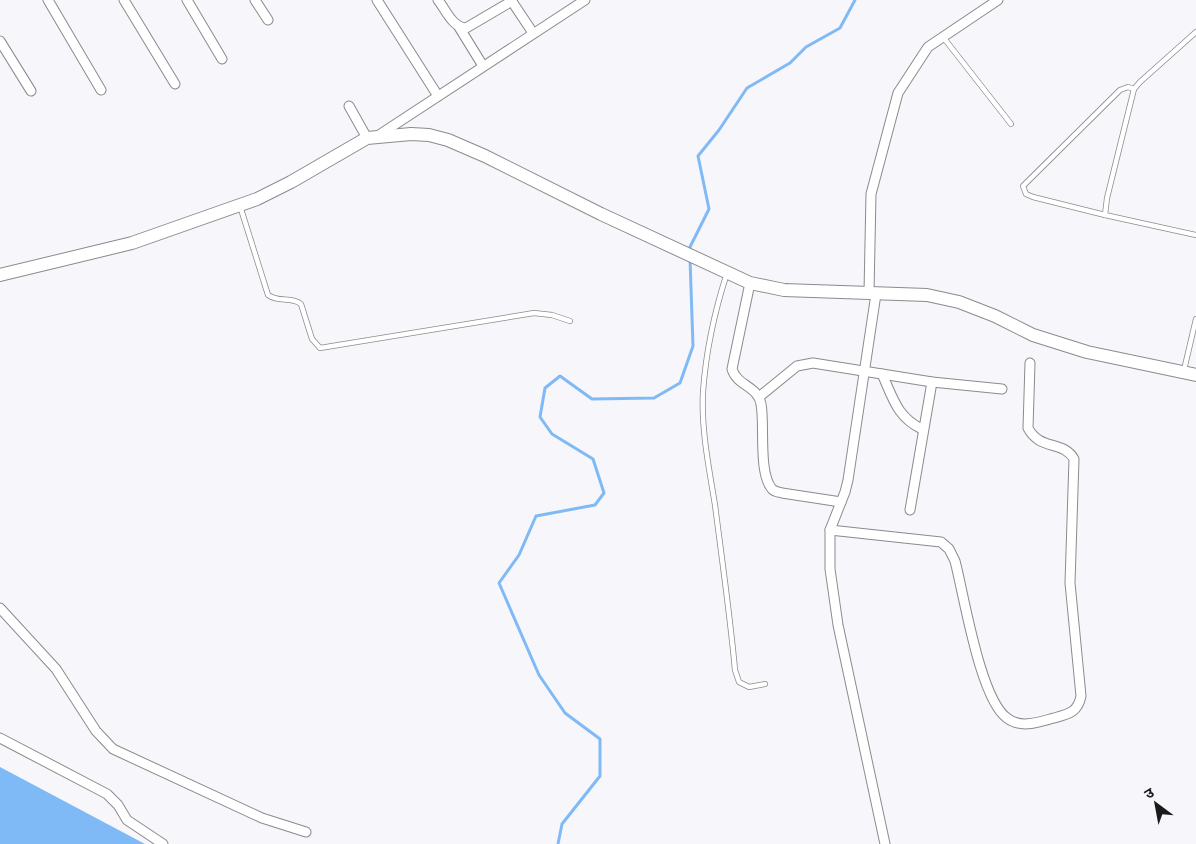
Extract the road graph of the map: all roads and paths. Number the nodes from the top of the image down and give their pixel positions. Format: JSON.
{"nodes":[{"id":1,"x":48,"y":0,"type":"edge"},
{"id":2,"x":124,"y":0,"type":"edge"},
{"id":3,"x":187,"y":0,"type":"edge"},
{"id":4,"x":255,"y":0,"type":"edge"},
{"id":5,"x":377,"y":0,"type":"edge"},
{"id":6,"x":438,"y":0,"type":"edge"},
{"id":7,"x":585,"y":0,"type":"edge"},
{"id":8,"x":998,"y":0,"type":"edge"},
{"id":9,"x":511,"y":1,"type":"edge"},
{"id":10,"x":268,"y":20,"type":"dead end"},
{"id":11,"x":459,"y":27,"type":"junction"},
{"id":12,"x":1196,"y":32,"type":"edge"},
{"id":13,"x":533,"y":33,"type":"junction"},
{"id":14,"x":942,"y":36,"type":"junction"},
{"id":15,"x":0,"y":41,"type":"edge"},
{"id":16,"x":222,"y":59,"type":"dead end"},
{"id":17,"x":483,"y":66,"type":"junction"},
{"id":18,"x":175,"y":84,"type":"dead end"},
{"id":19,"x":1134,"y":89,"type":"junction"},
{"id":20,"x":101,"y":90,"type":"dead end"},
{"id":21,"x":30,"y":91,"type":"dead end"},
{"id":22,"x":438,"y":96,"type":"junction"},
{"id":23,"x":349,"y":106,"type":"dead end"},
{"id":24,"x":1011,"y":124,"type":"dead end"},
{"id":25,"x":372,"y":137,"type":"junction"},
{"id":26,"x":240,"y":205,"type":"junction"},
{"id":27,"x":1105,"y":215,"type":"junction"},
{"id":28,"x":1196,"y":235,"type":"edge"},
{"id":29,"x":727,"y":272,"type":"junction"},
{"id":30,"x":0,"y":275,"type":"edge"},
{"id":31,"x":750,"y":283,"type":"junction"},
{"id":32,"x":872,"y":294,"type":"junction"},
{"id":33,"x":1196,"y":319,"type":"edge"},
{"id":34,"x":570,"y":321,"type":"dead end"},
{"id":35,"x":1030,"y":363,"type":"dead end"},
{"id":36,"x":865,"y":370,"type":"junction"},
{"id":37,"x":1190,"y":373,"type":"edge"},
{"id":38,"x":882,"y":374,"type":"junction"},
{"id":39,"x":932,"y":382,"type":"junction"},
{"id":40,"x":1002,"y":389,"type":"dead end"},
{"id":41,"x":759,"y":397,"type":"junction"},
{"id":42,"x":922,"y":429,"type":"junction"},
{"id":43,"x":841,"y":502,"type":"junction"},
{"id":44,"x":910,"y":510,"type":"dead end"},
{"id":45,"x":830,"y":530,"type":"junction"},
{"id":46,"x":0,"y":608,"type":"edge"},
{"id":47,"x":765,"y":684,"type":"dead end"},
{"id":48,"x":0,"y":738,"type":"edge"},
{"id":49,"x":306,"y":832,"type":"dead end"},
{"id":50,"x":163,"y":844,"type":"edge"},
{"id":51,"x":885,"y":844,"type":"edge"}],
"edges":[{"from":1,"to":20,"type":"street"},
{"from":2,"to":18,"type":"street"},
{"from":3,"to":16,"type":"street"},
{"from":4,"to":10,"type":"street"},
{"from":5,"to":22,"type":"street"},
{"from":6,"to":11,"type":"street"},
{"from":7,"to":13,"type":"street"},
{"from":8,"to":14,"type":"street"},
{"from":9,"to":11,"type":"street"},
{"from":9,"to":13,"type":"street"},
{"from":11,"to":17,"type":"street"},
{"from":12,"to":19,"type":"lane"},
{"from":13,"to":17,"type":"street"},
{"from":14,"to":24,"type":"lane"},
{"from":14,"to":32,"type":"street"},
{"from":15,"to":21,"type":"street"},
{"from":17,"to":22,"type":"street"},
{"from":19,"to":27,"type":"lane"},
{"from":19,"to":27,"type":"lane"},
{"from":22,"to":25,"type":"street"},
{"from":23,"to":25,"type":"street"},
{"from":25,"to":26,"type":"street"},
{"from":25,"to":29,"type":"street"},
{"from":26,"to":30,"type":"street"},
{"from":26,"to":34,"type":"lane"},
{"from":27,"to":28,"type":"lane"},
{"from":29,"to":31,"type":"street"},
{"from":29,"to":47,"type":"lane"},
{"from":31,"to":32,"type":"street"},
{"from":31,"to":41,"type":"street"},
{"from":32,"to":36,"type":"street"},
{"from":32,"to":37,"type":"street"},
{"from":33,"to":37,"type":"lane"},
{"from":35,"to":45,"type":"street"},
{"from":36,"to":38,"type":"street"},
{"from":36,"to":41,"type":"street"},
{"from":36,"to":43,"type":"street"},
{"from":38,"to":39,"type":"street"},
{"from":38,"to":42,"type":"street"},
{"from":39,"to":40,"type":"street"},
{"from":39,"to":42,"type":"street"},
{"from":41,"to":43,"type":"street"},
{"from":42,"to":44,"type":"street"},
{"from":43,"to":45,"type":"street"},
{"from":45,"to":51,"type":"street"},
{"from":46,"to":49,"type":"street"},
{"from":48,"to":50,"type":"street"}]}
